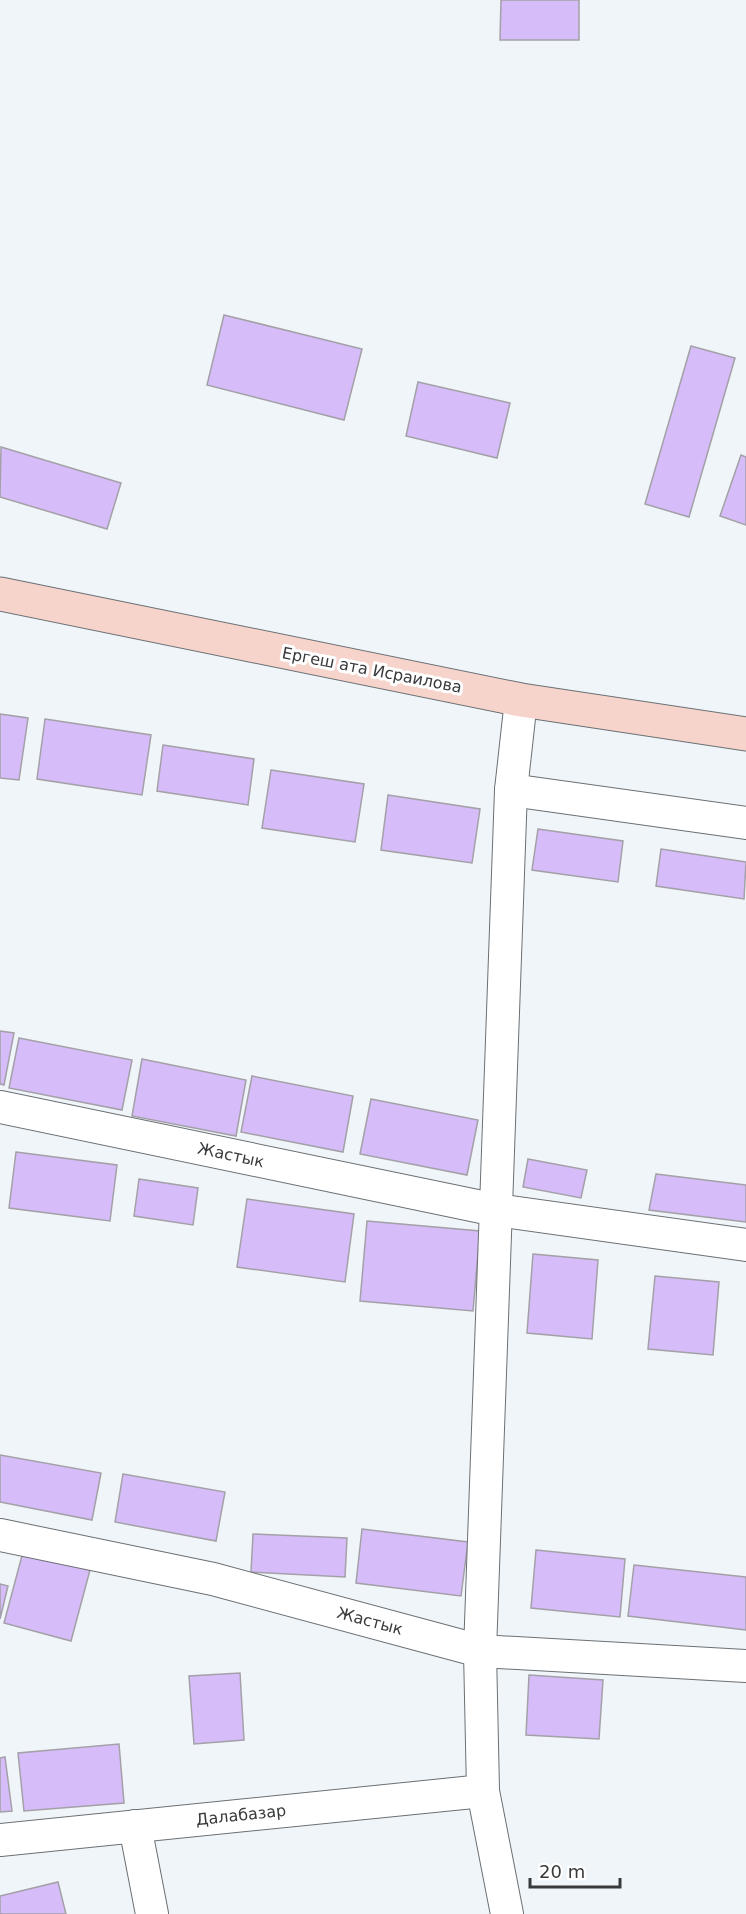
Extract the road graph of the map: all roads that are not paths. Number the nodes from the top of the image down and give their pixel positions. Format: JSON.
{"nodes":[{"id":1,"x":0,"y":594,"type":"edge"},
{"id":2,"x":521,"y":700,"type":"junction"},
{"id":3,"x":746,"y":734,"type":"edge"},
{"id":4,"x":511,"y":790,"type":"junction"},
{"id":5,"x":746,"y":823,"type":"edge"},
{"id":6,"x":0,"y":1107,"type":"edge"},
{"id":7,"x":496,"y":1210,"type":"junction"},
{"id":8,"x":746,"y":1245,"type":"edge"},
{"id":9,"x":0,"y":1535,"type":"edge"},
{"id":10,"x":480,"y":1651,"type":"junction"},
{"id":11,"x":746,"y":1666,"type":"edge"},
{"id":12,"x":483,"y":1791,"type":"junction"},
{"id":13,"x":135,"y":1826,"type":"junction"},
{"id":14,"x":0,"y":1840,"type":"edge"},
{"id":15,"x":152,"y":1914,"type":"edge"},
{"id":16,"x":507,"y":1914,"type":"edge"}],
"edges":[{"from":1,"to":2,"type":"main road","name":"Ергеш ата Исраилова"},
{"from":2,"to":3,"type":"main road","name":"Ергеш ата Исраилова"},
{"from":2,"to":4,"type":"street"},
{"from":4,"to":5,"type":"street"},
{"from":4,"to":7,"type":"street"},
{"from":6,"to":7,"type":"street","name":"Жастык"},
{"from":7,"to":8,"type":"street","name":"Жастык"},
{"from":7,"to":10,"type":"street"},
{"from":9,"to":10,"type":"street","name":"Жастык"},
{"from":10,"to":11,"type":"street","name":"Жастык"},
{"from":10,"to":12,"type":"street"},
{"from":12,"to":13,"type":"street","name":"Далабазар"},
{"from":12,"to":16,"type":"street"},
{"from":13,"to":14,"type":"street","name":"Далабазар"},
{"from":13,"to":15,"type":"street"}]}
